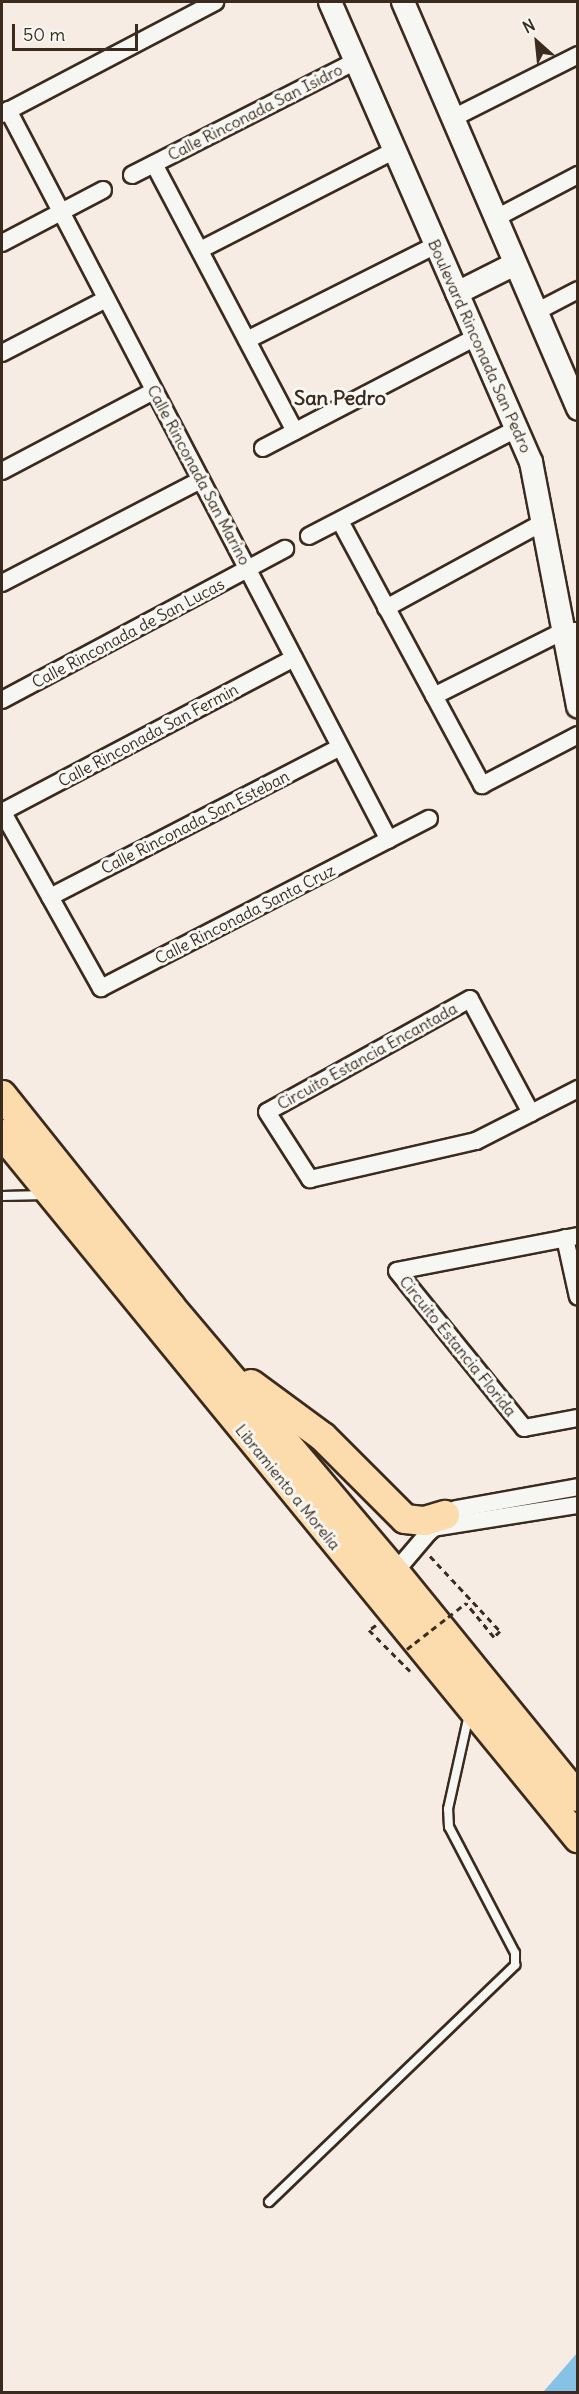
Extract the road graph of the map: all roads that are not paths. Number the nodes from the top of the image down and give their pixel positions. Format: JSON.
{"nodes":[{"id":1,"x":215,"y":2,"type":"edge"},
{"id":2,"x":330,"y":2,"type":"edge"},
{"id":3,"x":403,"y":2,"type":"edge"},
{"id":4,"x":578,"y":55,"type":"edge"},
{"id":5,"x":356,"y":61,"type":"junction"},
{"id":6,"x":5,"y":112,"type":"edge"},
{"id":7,"x":453,"y":118,"type":"junction"},
{"id":8,"x":395,"y":150,"type":"junction"},
{"id":9,"x":154,"y":164,"type":"junction"},
{"id":10,"x":132,"y":175,"type":"dead end"},
{"id":11,"x":578,"y":175,"type":"edge"},
{"id":12,"x":103,"y":190,"type":"dead end"},
{"id":13,"x":61,"y":212,"type":"junction"},
{"id":14,"x":496,"y":218,"type":"junction"},
{"id":15,"x":2,"y":243,"type":"edge"},
{"id":16,"x":436,"y":245,"type":"junction"},
{"id":17,"x":200,"y":250,"type":"junction"},
{"id":18,"x":515,"y":264,"type":"junction"},
{"id":19,"x":578,"y":290,"type":"edge"},
{"id":20,"x":457,"y":292,"type":"junction"},
{"id":21,"x":106,"y":299,"type":"junction"},
{"id":22,"x":536,"y":312,"type":"junction"},
{"id":23,"x":476,"y":337,"type":"junction"},
{"id":24,"x":247,"y":340,"type":"junction"},
{"id":25,"x":2,"y":353,"type":"edge"},
{"id":26,"x":154,"y":391,"type":"junction"},
{"id":27,"x":578,"y":409,"type":"edge"},
{"id":28,"x":516,"y":429,"type":"junction"},
{"id":29,"x":295,"y":431,"type":"junction"},
{"id":30,"x":262,"y":448,"type":"dead end"},
{"id":31,"x":2,"y":471,"type":"edge"},
{"id":32,"x":201,"y":480,"type":"junction"},
{"id":33,"x":340,"y":521,"type":"junction"},
{"id":34,"x":542,"y":523,"type":"junction"},
{"id":35,"x":309,"y":536,"type":"dead end"},
{"id":36,"x":285,"y":549,"type":"dead end"},
{"id":37,"x":248,"y":569,"type":"junction"},
{"id":38,"x":2,"y":583,"type":"edge"},
{"id":39,"x":386,"y":608,"type":"junction"},
{"id":40,"x":570,"y":631,"type":"edge"},
{"id":41,"x":294,"y":658,"type":"junction"},
{"id":42,"x":434,"y":696,"type":"junction"},
{"id":43,"x":2,"y":700,"type":"edge"},
{"id":44,"x":578,"y":707,"type":"edge"},
{"id":45,"x":578,"y":735,"type":"edge"},
{"id":46,"x":340,"y":747,"type":"junction"},
{"id":47,"x":2,"y":812,"type":"edge"},
{"id":48,"x":429,"y":819,"type":"dead end"},
{"id":49,"x":389,"y":840,"type":"junction"},
{"id":50,"x":50,"y":897,"type":"junction"},
{"id":51,"x":578,"y":1089,"type":"edge"},
{"id":52,"x":2,"y":1095,"type":"edge"},
{"id":53,"x":531,"y":1113,"type":"junction"},
{"id":54,"x":2,"y":1134,"type":"edge"},
{"id":55,"x":51,"y":1194,"type":"junction"},
{"id":56,"x":2,"y":1196,"type":"edge"},
{"id":57,"x":571,"y":1237,"type":"edge"},
{"id":58,"x":578,"y":1297,"type":"edge"},
{"id":59,"x":214,"y":1357,"type":"junction"},
{"id":60,"x":578,"y":1418,"type":"edge"},
{"id":61,"x":578,"y":1487,"type":"edge"},
{"id":62,"x":578,"y":1505,"type":"edge"},
{"id":63,"x":439,"y":1522,"type":"junction"},
{"id":64,"x":395,"y":1572,"type":"junction"},
{"id":65,"x":471,"y":1707,"type":"junction"},
{"id":66,"x":578,"y":1797,"type":"edge"},
{"id":67,"x":578,"y":1838,"type":"edge"},
{"id":68,"x":269,"y":2202,"type":"dead end"}],
"edges":[{"from":1,"to":6,"type":"street"},
{"from":2,"to":5,"type":"street","name":"Boulevard Rinconada San Pedro"},
{"from":3,"to":7,"type":"street"},
{"from":4,"to":7,"type":"street"},
{"from":5,"to":8,"type":"street","name":"Boulevard Rinconada San Pedro"},
{"from":5,"to":9,"type":"street","name":"Calle Rinconada San Isidro"},
{"from":6,"to":13,"type":"street","name":"Calle Rinconada San Marino"},
{"from":7,"to":14,"type":"street"},
{"from":8,"to":16,"type":"street","name":"Boulevard Rinconada San Pedro"},
{"from":8,"to":17,"type":"street"},
{"from":9,"to":10,"type":"street","name":"Calle Rinconada San Isidro"},
{"from":9,"to":17,"type":"street","name":"Calle Rinconada San Isidro"},
{"from":11,"to":14,"type":"street"},
{"from":12,"to":13,"type":"street"},
{"from":13,"to":15,"type":"street"},
{"from":13,"to":21,"type":"street","name":"Calle Rinconada San Marino"},
{"from":14,"to":18,"type":"street"},
{"from":16,"to":20,"type":"street","name":"Boulevard Rinconada San Pedro"},
{"from":16,"to":24,"type":"street"},
{"from":17,"to":24,"type":"street","name":"Calle Rinconada San Isidro"},
{"from":18,"to":20,"type":"street"},
{"from":18,"to":22,"type":"street"},
{"from":19,"to":22,"type":"street"},
{"from":20,"to":23,"type":"street","name":"Boulevard Rinconada San Pedro"},
{"from":21,"to":25,"type":"street"},
{"from":21,"to":26,"type":"street","name":"Calle Rinconada San Marino"},
{"from":22,"to":27,"type":"street"},
{"from":23,"to":28,"type":"street","name":"Boulevard Rinconada San Pedro"},
{"from":23,"to":29,"type":"street"},
{"from":24,"to":29,"type":"street","name":"Calle Rinconada San Isidro"},
{"from":26,"to":31,"type":"street"},
{"from":26,"to":32,"type":"street","name":"Calle Rinconada San Marino"},
{"from":28,"to":33,"type":"street"},
{"from":28,"to":34,"type":"street","name":"Boulevard Rinconada San Pedro"},
{"from":29,"to":30,"type":"street"},
{"from":32,"to":37,"type":"street","name":"Calle Rinconada San Marino"},
{"from":32,"to":38,"type":"street"},
{"from":33,"to":35,"type":"street"},
{"from":33,"to":39,"type":"street"},
{"from":34,"to":39,"type":"street"},
{"from":34,"to":40,"type":"street","name":"Boulevard Rinconada San Pedro"},
{"from":36,"to":37,"type":"street","name":"Calle Rinconada de San Lucas"},
{"from":37,"to":41,"type":"street","name":"Calle Rinconada San Marino"},
{"from":37,"to":43,"type":"street","name":"Calle Rinconada de San Lucas"},
{"from":39,"to":42,"type":"street"},
{"from":40,"to":42,"type":"street"},
{"from":40,"to":44,"type":"street","name":"Boulevard Rinconada San Pedro"},
{"from":41,"to":46,"type":"street","name":"Calle Rinconada San Marino"},
{"from":41,"to":47,"type":"street","name":"Calle Rinconada San Fermin"},
{"from":42,"to":45,"type":"street"},
{"from":46,"to":49,"type":"street","name":"Calle Rinconada San Marino"},
{"from":46,"to":50,"type":"street","name":"Calle Rinconada San Esteban"},
{"from":47,"to":50,"type":"street"},
{"from":48,"to":49,"type":"street","name":"Calle Rinconada Santa Cruz"},
{"from":49,"to":50,"type":"street","name":"Calle Rinconada Santa Cruz"},
{"from":51,"to":53,"type":"street","name":"Circuito Estancia Encantada"},
{"from":52,"to":59,"type":"highway","name":"Libramiento a Morelia"},
{"from":53,"to":53,"type":"street","name":"Circuito Estancia Encantada"},
{"from":54,"to":55,"type":"highway","name":"Libramiento a Morelia"},
{"from":55,"to":56,"type":"lane"},
{"from":55,"to":65,"type":"highway","name":"Libramiento a Morelia"},
{"from":57,"to":58,"type":"street","name":"Circuito Estancia Florida"},
{"from":57,"to":60,"type":"street","name":"Circuito Estancia Florida"},
{"from":59,"to":63,"type":"highway"},
{"from":59,"to":64,"type":"highway","name":"Libramiento a Morelia"},
{"from":61,"to":63,"type":"street"},
{"from":62,"to":63,"type":"street"},
{"from":63,"to":64,"type":"street"},
{"from":64,"to":66,"type":"highway","name":"Libramiento a Morelia"},
{"from":65,"to":67,"type":"highway","name":"Libramiento a Morelia"},
{"from":65,"to":68,"type":"lane"}]}
